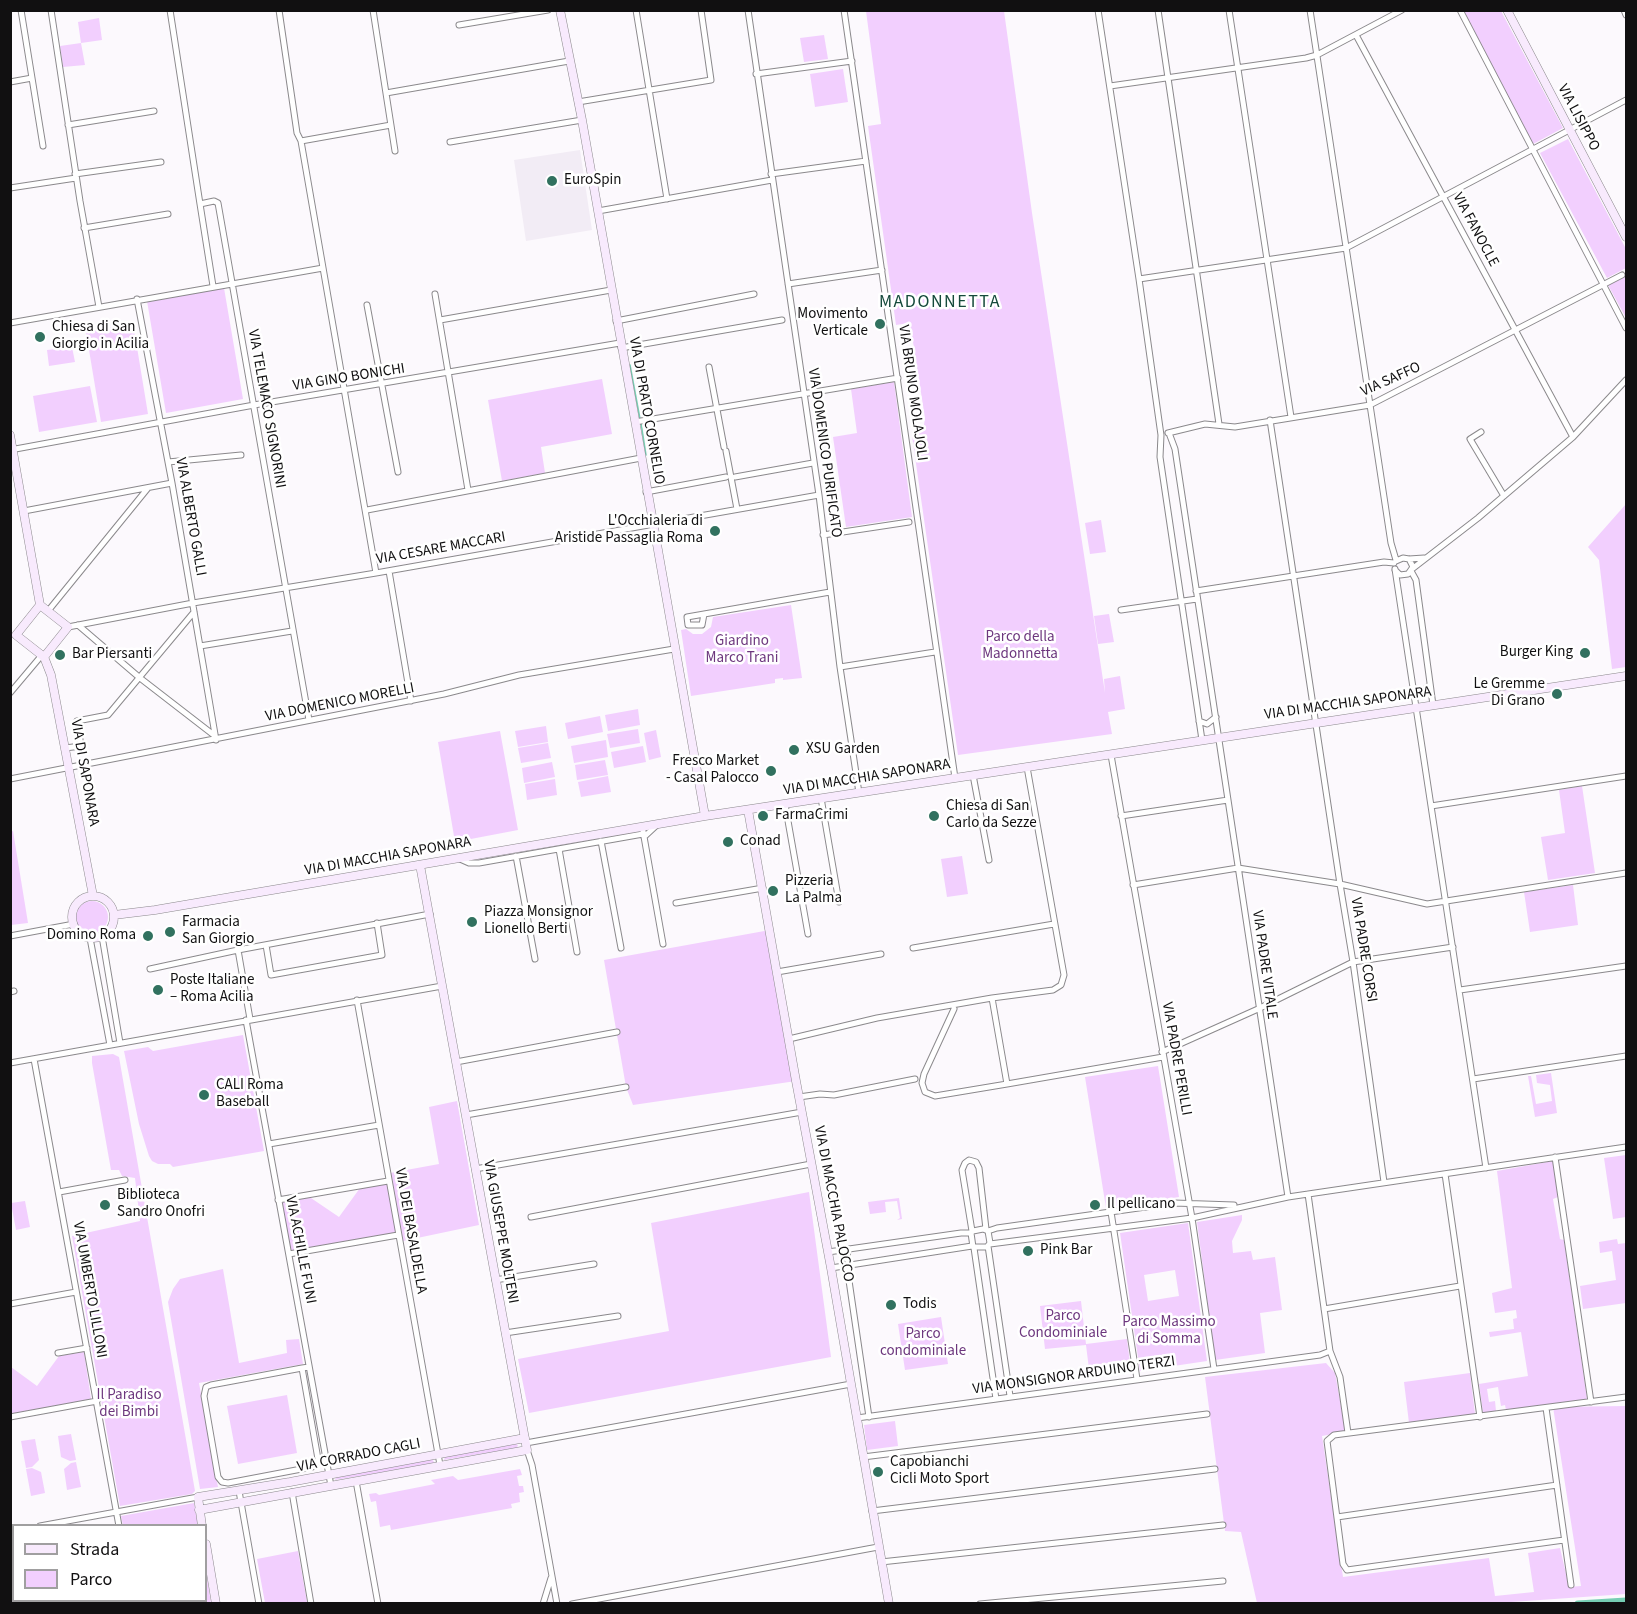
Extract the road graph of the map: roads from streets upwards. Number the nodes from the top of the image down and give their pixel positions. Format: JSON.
{"nodes":[{"id":1,"x":21,"y":10,"type":"edge"},
{"id":2,"x":51,"y":10,"type":"edge"},
{"id":3,"x":170,"y":10,"type":"edge"},
{"id":4,"x":279,"y":10,"type":"edge"},
{"id":5,"x":373,"y":10,"type":"edge"},
{"id":6,"x":548,"y":10,"type":"edge"},
{"id":7,"x":560,"y":10,"type":"edge"},
{"id":8,"x":636,"y":10,"type":"edge"},
{"id":9,"x":701,"y":10,"type":"edge"},
{"id":10,"x":748,"y":10,"type":"edge"},
{"id":11,"x":844,"y":10,"type":"edge"},
{"id":12,"x":1098,"y":10,"type":"edge"},
{"id":13,"x":1158,"y":10,"type":"edge"},
{"id":14,"x":1229,"y":10,"type":"edge"},
{"id":15,"x":1310,"y":10,"type":"edge"},
{"id":16,"x":1402,"y":10,"type":"edge"},
{"id":17,"x":1460,"y":10,"type":"edge"},
{"id":18,"x":1507,"y":10,"type":"edge"},
{"id":19,"x":1624,"y":10,"type":"edge"},
{"id":20,"x":1626,"y":15,"type":"edge"},
{"id":21,"x":459,"y":26,"type":"dead end"},
{"id":22,"x":1356,"y":35,"type":"junction"},
{"id":23,"x":1317,"y":55,"type":"junction"},
{"id":24,"x":569,"y":61,"type":"junction"},
{"id":25,"x":852,"y":61,"type":"junction"},
{"id":26,"x":1238,"y":67,"type":"junction"},
{"id":27,"x":756,"y":74,"type":"junction"},
{"id":28,"x":32,"y":78,"type":"junction"},
{"id":29,"x":1168,"y":78,"type":"junction"},
{"id":30,"x":10,"y":81,"type":"edge"},
{"id":31,"x":1110,"y":86,"type":"junction"},
{"id":32,"x":648,"y":91,"type":"junction"},
{"id":33,"x":386,"y":93,"type":"junction"},
{"id":34,"x":1626,"y":100,"type":"edge"},
{"id":35,"x":578,"y":102,"type":"junction"},
{"id":36,"x":154,"y":111,"type":"dead end"},
{"id":37,"x":582,"y":120,"type":"junction"},
{"id":38,"x":68,"y":124,"type":"junction"},
{"id":39,"x":391,"y":125,"type":"junction"},
{"id":40,"x":1569,"y":130,"type":"junction"},
{"id":41,"x":301,"y":141,"type":"junction"},
{"id":42,"x":450,"y":142,"type":"dead end"},
{"id":43,"x":43,"y":146,"type":"dead end"},
{"id":44,"x":1532,"y":150,"type":"junction"},
{"id":45,"x":395,"y":151,"type":"dead end"},
{"id":46,"x":866,"y":161,"type":"junction"},
{"id":47,"x":161,"y":162,"type":"dead end"},
{"id":48,"x":76,"y":176,"type":"junction"},
{"id":49,"x":772,"y":177,"type":"junction"},
{"id":50,"x":10,"y":188,"type":"edge"},
{"id":51,"x":1443,"y":196,"type":"junction"},
{"id":52,"x":667,"y":199,"type":"junction"},
{"id":53,"x":200,"y":204,"type":"junction"},
{"id":54,"x":598,"y":211,"type":"junction"},
{"id":55,"x":168,"y":214,"type":"dead end"},
{"id":56,"x":84,"y":228,"type":"junction"},
{"id":57,"x":1626,"y":237,"type":"edge"},
{"id":58,"x":1346,"y":248,"type":"junction"},
{"id":59,"x":1268,"y":259,"type":"junction"},
{"id":60,"x":323,"y":268,"type":"junction"},
{"id":61,"x":1197,"y":269,"type":"junction"},
{"id":62,"x":882,"y":270,"type":"junction"},
{"id":63,"x":1622,"y":275,"type":"dead end"},
{"id":64,"x":1139,"y":279,"type":"junction"},
{"id":65,"x":232,"y":283,"type":"junction"},
{"id":66,"x":788,"y":284,"type":"junction"},
{"id":67,"x":1603,"y":285,"type":"junction"},
{"id":68,"x":213,"y":286,"type":"junction"},
{"id":69,"x":611,"y":290,"type":"junction"},
{"id":70,"x":435,"y":294,"type":"dead end"},
{"id":71,"x":754,"y":294,"type":"dead end"},
{"id":72,"x":137,"y":299,"type":"junction"},
{"id":73,"x":367,"y":305,"type":"dead end"},
{"id":74,"x":99,"y":306,"type":"junction"},
{"id":75,"x":440,"y":320,"type":"junction"},
{"id":76,"x":782,"y":320,"type":"dead end"},
{"id":77,"x":616,"y":321,"type":"junction"},
{"id":78,"x":10,"y":322,"type":"edge"},
{"id":79,"x":1626,"y":328,"type":"edge"},
{"id":80,"x":1516,"y":331,"type":"junction"},
{"id":81,"x":621,"y":346,"type":"junction"},
{"id":82,"x":709,"y":367,"type":"dead end"},
{"id":83,"x":449,"y":374,"type":"junction"},
{"id":84,"x":898,"y":378,"type":"junction"},
{"id":85,"x":1626,"y":380,"type":"edge"},
{"id":86,"x":382,"y":385,"type":"junction"},
{"id":87,"x":345,"y":391,"type":"junction"},
{"id":88,"x":803,"y":393,"type":"junction"},
{"id":89,"x":254,"y":405,"type":"junction"},
{"id":90,"x":1370,"y":405,"type":"junction"},
{"id":91,"x":716,"y":407,"type":"junction"},
{"id":92,"x":1291,"y":417,"type":"junction"},
{"id":93,"x":1270,"y":420,"type":"junction"},
{"id":94,"x":160,"y":422,"type":"junction"},
{"id":95,"x":635,"y":422,"type":"junction"},
{"id":96,"x":1219,"y":424,"type":"junction"},
{"id":97,"x":1481,"y":432,"type":"dead end"},
{"id":98,"x":1169,"y":433,"type":"junction"},
{"id":99,"x":10,"y":435,"type":"edge"},
{"id":100,"x":1161,"y":435,"type":"junction"},
{"id":101,"x":1573,"y":437,"type":"junction"},
{"id":102,"x":12,"y":449,"type":"edge"},
{"id":103,"x":241,"y":455,"type":"dead end"},
{"id":104,"x":641,"y":458,"type":"junction"},
{"id":105,"x":168,"y":462,"type":"junction"},
{"id":106,"x":813,"y":463,"type":"junction"},
{"id":107,"x":10,"y":471,"type":"edge"},
{"id":108,"x":398,"y":472,"type":"dead end"},
{"id":109,"x":18,"y":477,"type":"junction"},
{"id":110,"x":726,"y":477,"type":"dead end"},
{"id":111,"x":735,"y":477,"type":"dead end"},
{"id":112,"x":172,"y":483,"type":"junction"},
{"id":113,"x":148,"y":488,"type":"junction"},
{"id":114,"x":468,"y":490,"type":"junction"},
{"id":115,"x":646,"y":492,"type":"junction"},
{"id":116,"x":819,"y":495,"type":"junction"},
{"id":117,"x":1504,"y":496,"type":"junction"},
{"id":118,"x":737,"y":509,"type":"junction"},
{"id":119,"x":367,"y":510,"type":"junction"},
{"id":120,"x":24,"y":511,"type":"junction"},
{"id":121,"x":909,"y":522,"type":"dead end"},
{"id":122,"x":652,"y":524,"type":"junction"},
{"id":123,"x":823,"y":534,"type":"junction"},
{"id":124,"x":1425,"y":557,"type":"junction"},
{"id":125,"x":1409,"y":559,"type":"junction"},
{"id":126,"x":1395,"y":564,"type":"junction"},
{"id":127,"x":1412,"y":570,"type":"junction"},
{"id":128,"x":389,"y":571,"type":"junction"},
{"id":129,"x":376,"y":573,"type":"junction"},
{"id":130,"x":1293,"y":576,"type":"junction"},
{"id":131,"x":1194,"y":583,"type":"junction"},
{"id":132,"x":1180,"y":585,"type":"junction"},
{"id":133,"x":285,"y":589,"type":"junction"},
{"id":134,"x":1196,"y":591,"type":"junction"},
{"id":135,"x":830,"y":592,"type":"junction"},
{"id":136,"x":1197,"y":599,"type":"junction"},
{"id":137,"x":1183,"y":601,"type":"junction"},
{"id":138,"x":193,"y":603,"type":"junction"},
{"id":139,"x":40,"y":605,"type":"junction"},
{"id":140,"x":1121,"y":610,"type":"dead end"},
{"id":141,"x":48,"y":611,"type":"junction"},
{"id":142,"x":194,"y":612,"type":"junction"},
{"id":143,"x":704,"y":614,"type":"dead end"},
{"id":144,"x":78,"y":625,"type":"junction"},
{"id":145,"x":68,"y":627,"type":"junction"},
{"id":146,"x":292,"y":631,"type":"junction"},
{"id":147,"x":13,"y":633,"type":"edge"},
{"id":148,"x":200,"y":646,"type":"junction"},
{"id":149,"x":674,"y":649,"type":"junction"},
{"id":150,"x":935,"y":652,"type":"junction"},
{"id":151,"x":43,"y":656,"type":"junction"},
{"id":152,"x":840,"y":667,"type":"junction"},
{"id":153,"x":1626,"y":676,"type":"edge"},
{"id":154,"x":141,"y":678,"type":"junction"},
{"id":155,"x":1430,"y":685,"type":"junction"},
{"id":156,"x":1413,"y":687,"type":"junction"},
{"id":157,"x":10,"y":693,"type":"edge"},
{"id":158,"x":411,"y":700,"type":"junction"},
{"id":159,"x":1433,"y":705,"type":"junction"},
{"id":160,"x":1416,"y":708,"type":"junction"},
{"id":161,"x":1216,"y":717,"type":"junction"},
{"id":162,"x":309,"y":720,"type":"junction"},
{"id":163,"x":1199,"y":721,"type":"junction"},
{"id":164,"x":1315,"y":723,"type":"junction"},
{"id":165,"x":1219,"y":737,"type":"junction"},
{"id":166,"x":215,"y":738,"type":"junction"},
{"id":167,"x":1202,"y":740,"type":"junction"},
{"id":168,"x":65,"y":748,"type":"junction"},
{"id":169,"x":1111,"y":755,"type":"junction"},
{"id":170,"x":1027,"y":767,"type":"junction"},
{"id":171,"x":68,"y":769,"type":"junction"},
{"id":172,"x":973,"y":775,"type":"junction"},
{"id":173,"x":1626,"y":776,"type":"edge"},
{"id":174,"x":955,"y":778,"type":"junction"},
{"id":175,"x":10,"y":779,"type":"edge"},
{"id":176,"x":859,"y":793,"type":"junction"},
{"id":177,"x":821,"y":798,"type":"junction"},
{"id":178,"x":1228,"y":800,"type":"junction"},
{"id":179,"x":785,"y":804,"type":"junction"},
{"id":180,"x":1431,"y":806,"type":"junction"},
{"id":181,"x":748,"y":810,"type":"junction"},
{"id":182,"x":705,"y":816,"type":"junction"},
{"id":183,"x":1121,"y":816,"type":"junction"},
{"id":184,"x":643,"y":833,"type":"junction"},
{"id":185,"x":601,"y":841,"type":"junction"},
{"id":186,"x":559,"y":849,"type":"junction"},
{"id":187,"x":516,"y":856,"type":"junction"},
{"id":188,"x":458,"y":858,"type":"junction"},
{"id":189,"x":988,"y":860,"type":"dead end"},
{"id":190,"x":437,"y":862,"type":"junction"},
{"id":191,"x":420,"y":865,"type":"junction"},
{"id":192,"x":1238,"y":868,"type":"junction"},
{"id":193,"x":1626,"y":873,"type":"edge"},
{"id":194,"x":424,"y":883,"type":"junction"},
{"id":195,"x":1340,"y":884,"type":"junction"},
{"id":196,"x":1133,"y":885,"type":"junction"},
{"id":197,"x":763,"y":888,"type":"junction"},
{"id":198,"x":93,"y":896,"type":"junction"},
{"id":199,"x":1446,"y":901,"type":"junction"},
{"id":200,"x":839,"y":902,"type":"dead end"},
{"id":201,"x":676,"y":903,"type":"dead end"},
{"id":202,"x":430,"y":914,"type":"junction"},
{"id":203,"x":114,"y":915,"type":"junction"},
{"id":204,"x":377,"y":923,"type":"junction"},
{"id":205,"x":74,"y":924,"type":"junction"},
{"id":206,"x":1054,"y":924,"type":"junction"},
{"id":207,"x":808,"y":934,"type":"dead end"},
{"id":208,"x":10,"y":936,"type":"edge"},
{"id":209,"x":102,"y":936,"type":"junction"},
{"id":210,"x":90,"y":938,"type":"junction"},
{"id":211,"x":663,"y":944,"type":"dead end"},
{"id":212,"x":266,"y":945,"type":"junction"},
{"id":213,"x":1453,"y":946,"type":"junction"},
{"id":214,"x":621,"y":948,"type":"dead end"},
{"id":215,"x":913,"y":948,"type":"dead end"},
{"id":216,"x":238,"y":950,"type":"junction"},
{"id":217,"x":578,"y":952,"type":"dead end"},
{"id":218,"x":881,"y":954,"type":"dead end"},
{"id":219,"x":536,"y":959,"type":"dead end"},
{"id":220,"x":1353,"y":962,"type":"junction"},
{"id":221,"x":1626,"y":966,"type":"edge"},
{"id":222,"x":150,"y":969,"type":"dead end"},
{"id":223,"x":777,"y":972,"type":"junction"},
{"id":224,"x":442,"y":986,"type":"junction"},
{"id":225,"x":1460,"y":990,"type":"junction"},
{"id":226,"x":992,"y":998,"type":"junction"},
{"id":227,"x":357,"y":1000,"type":"junction"},
{"id":228,"x":954,"y":1009,"type":"dead end"},
{"id":229,"x":1258,"y":1009,"type":"junction"},
{"id":230,"x":248,"y":1019,"type":"junction"},
{"id":231,"x":617,"y":1032,"type":"dead end"},
{"id":232,"x":789,"y":1040,"type":"junction"},
{"id":233,"x":120,"y":1043,"type":"junction"},
{"id":234,"x":110,"y":1045,"type":"junction"},
{"id":235,"x":1162,"y":1055,"type":"junction"},
{"id":236,"x":1626,"y":1056,"type":"edge"},
{"id":237,"x":34,"y":1059,"type":"junction"},
{"id":238,"x":456,"y":1062,"type":"junction"},
{"id":239,"x":10,"y":1063,"type":"edge"},
{"id":240,"x":915,"y":1079,"type":"dead end"},
{"id":241,"x":1473,"y":1079,"type":"junction"},
{"id":242,"x":1007,"y":1084,"type":"junction"},
{"id":243,"x":626,"y":1087,"type":"dead end"},
{"id":244,"x":799,"y":1097,"type":"junction"},
{"id":245,"x":802,"y":1112,"type":"junction"},
{"id":246,"x":465,"y":1115,"type":"junction"},
{"id":247,"x":379,"y":1125,"type":"junction"},
{"id":248,"x":269,"y":1144,"type":"junction"},
{"id":249,"x":1626,"y":1147,"type":"edge"},
{"id":250,"x":1555,"y":1157,"type":"junction"},
{"id":251,"x":811,"y":1164,"type":"junction"},
{"id":252,"x":1486,"y":1168,"type":"junction"},
{"id":253,"x":475,"y":1169,"type":"junction"},
{"id":254,"x":1445,"y":1174,"type":"junction"},
{"id":255,"x":125,"y":1180,"type":"dead end"},
{"id":256,"x":388,"y":1181,"type":"junction"},
{"id":257,"x":1384,"y":1182,"type":"junction"},
{"id":258,"x":59,"y":1192,"type":"junction"},
{"id":259,"x":1308,"y":1194,"type":"junction"},
{"id":260,"x":1288,"y":1197,"type":"junction"},
{"id":261,"x":278,"y":1200,"type":"junction"},
{"id":262,"x":1190,"y":1203,"type":"junction"},
{"id":263,"x":1241,"y":1206,"type":"junction"},
{"id":264,"x":1111,"y":1212,"type":"junction"},
{"id":265,"x":531,"y":1217,"type":"dead end"},
{"id":266,"x":1192,"y":1218,"type":"junction"},
{"id":267,"x":1114,"y":1229,"type":"junction"},
{"id":268,"x":986,"y":1230,"type":"junction"},
{"id":269,"x":972,"y":1232,"type":"junction"},
{"id":270,"x":398,"y":1235,"type":"junction"},
{"id":271,"x":988,"y":1245,"type":"junction"},
{"id":272,"x":973,"y":1246,"type":"junction"},
{"id":273,"x":848,"y":1250,"type":"junction"},
{"id":274,"x":828,"y":1252,"type":"junction"},
{"id":275,"x":289,"y":1254,"type":"junction"},
{"id":276,"x":594,"y":1264,"type":"dead end"},
{"id":277,"x":848,"y":1267,"type":"junction"},
{"id":278,"x":831,"y":1268,"type":"junction"},
{"id":279,"x":495,"y":1280,"type":"junction"},
{"id":280,"x":1460,"y":1286,"type":"junction"},
{"id":281,"x":76,"y":1292,"type":"junction"},
{"id":282,"x":10,"y":1304,"type":"edge"},
{"id":283,"x":1324,"y":1309,"type":"junction"},
{"id":284,"x":618,"y":1316,"type":"dead end"},
{"id":285,"x":505,"y":1334,"type":"junction"},
{"id":286,"x":87,"y":1348,"type":"junction"},
{"id":287,"x":1330,"y":1351,"type":"junction"},
{"id":288,"x":58,"y":1353,"type":"dead end"},
{"id":289,"x":309,"y":1366,"type":"junction"},
{"id":290,"x":302,"y":1368,"type":"junction"},
{"id":291,"x":1214,"y":1369,"type":"junction"},
{"id":292,"x":1137,"y":1379,"type":"junction"},
{"id":293,"x":851,"y":1384,"type":"junction"},
{"id":294,"x":1010,"y":1396,"type":"junction"},
{"id":295,"x":1626,"y":1397,"type":"edge"},
{"id":296,"x":996,"y":1399,"type":"junction"},
{"id":297,"x":97,"y":1401,"type":"junction"},
{"id":298,"x":1591,"y":1402,"type":"junction"},
{"id":299,"x":1546,"y":1408,"type":"junction"},
{"id":300,"x":1207,"y":1414,"type":"dead end"},
{"id":301,"x":10,"y":1417,"type":"edge"},
{"id":302,"x":869,"y":1417,"type":"junction"},
{"id":303,"x":1480,"y":1417,"type":"junction"},
{"id":304,"x":857,"y":1418,"type":"junction"},
{"id":305,"x":1348,"y":1433,"type":"junction"},
{"id":306,"x":526,"y":1444,"type":"junction"},
{"id":307,"x":438,"y":1454,"type":"junction"},
{"id":308,"x":863,"y":1457,"type":"junction"},
{"id":309,"x":440,"y":1465,"type":"junction"},
{"id":310,"x":1215,"y":1469,"type":"dead end"},
{"id":311,"x":329,"y":1474,"type":"junction"},
{"id":312,"x":356,"y":1481,"type":"junction"},
{"id":313,"x":290,"y":1482,"type":"junction"},
{"id":314,"x":1557,"y":1485,"type":"junction"},
{"id":315,"x":331,"y":1486,"type":"junction"},
{"id":316,"x":239,"y":1491,"type":"junction"},
{"id":317,"x":288,"y":1493,"type":"junction"},
{"id":318,"x":198,"y":1497,"type":"junction"},
{"id":319,"x":242,"y":1502,"type":"junction"},
{"id":320,"x":200,"y":1510,"type":"junction"},
{"id":321,"x":872,"y":1510,"type":"junction"},
{"id":322,"x":116,"y":1512,"type":"junction"},
{"id":323,"x":1336,"y":1517,"type":"junction"},
{"id":324,"x":51,"y":1524,"type":"edge"},
{"id":325,"x":119,"y":1524,"type":"edge"},
{"id":326,"x":202,"y":1524,"type":"edge"},
{"id":327,"x":1223,"y":1525,"type":"dead end"},
{"id":328,"x":1564,"y":1540,"type":"junction"},
{"id":329,"x":878,"y":1546,"type":"junction"},
{"id":330,"x":207,"y":1550,"type":"edge"},
{"id":331,"x":881,"y":1562,"type":"junction"},
{"id":332,"x":552,"y":1577,"type":"junction"},
{"id":333,"x":1223,"y":1581,"type":"dead end"},
{"id":334,"x":1570,"y":1586,"type":"dead end"},
{"id":335,"x":591,"y":1602,"type":"edge"},
{"id":336,"x":216,"y":1604,"type":"edge"},
{"id":337,"x":259,"y":1604,"type":"edge"},
{"id":338,"x":311,"y":1604,"type":"edge"},
{"id":339,"x":378,"y":1604,"type":"edge"},
{"id":340,"x":543,"y":1604,"type":"edge"},
{"id":341,"x":557,"y":1604,"type":"edge"},
{"id":342,"x":572,"y":1604,"type":"edge"},
{"id":343,"x":889,"y":1604,"type":"edge"},
{"id":344,"x":980,"y":1604,"type":"edge"}],
"edges":[{"from":1,"to":28,"type":"street"},
{"from":2,"to":38,"type":"street"},
{"from":3,"to":53,"type":"street"},
{"from":4,"to":41,"type":"street"},
{"from":5,"to":33,"type":"street"},
{"from":6,"to":21,"type":"street"},
{"from":7,"to":24,"type":"street","name":"VIA DI PRATO CORNELIO"},
{"from":8,"to":32,"type":"street"},
{"from":9,"to":32,"type":"street"},
{"from":10,"to":27,"type":"street","name":"VIA DOMENICO PURIFICATO"},
{"from":11,"to":25,"type":"street","name":"VIA BRUNO MOLAJOLI"},
{"from":12,"to":31,"type":"street"},
{"from":13,"to":29,"type":"street"},
{"from":14,"to":26,"type":"street"},
{"from":15,"to":23,"type":"street"},
{"from":16,"to":22,"type":"street"},
{"from":17,"to":44,"type":"street"},
{"from":18,"to":40,"type":"street","name":"VIA LISIPPO"},
{"from":19,"to":20,"type":"street"},
{"from":22,"to":23,"type":"street"},
{"from":22,"to":51,"type":"street","name":"VIA FANOCLE"},
{"from":23,"to":26,"type":"street"},
{"from":23,"to":58,"type":"street"},
{"from":24,"to":33,"type":"street"},
{"from":24,"to":35,"type":"street","name":"VIA DI PRATO CORNELIO"},
{"from":25,"to":27,"type":"street"},
{"from":25,"to":46,"type":"street","name":"VIA BRUNO MOLAJOLI"},
{"from":26,"to":29,"type":"street"},
{"from":26,"to":59,"type":"street"},
{"from":27,"to":49,"type":"street","name":"VIA DOMENICO PURIFICATO"},
{"from":28,"to":30,"type":"street"},
{"from":28,"to":43,"type":"street"},
{"from":29,"to":31,"type":"street"},
{"from":29,"to":61,"type":"street"},
{"from":31,"to":64,"type":"street"},
{"from":32,"to":35,"type":"street"},
{"from":32,"to":52,"type":"street"},
{"from":33,"to":39,"type":"street"},
{"from":34,"to":40,"type":"street"},
{"from":35,"to":37,"type":"street","name":"VIA DI PRATO CORNELIO"},
{"from":36,"to":38,"type":"street"},
{"from":37,"to":42,"type":"street"},
{"from":37,"to":54,"type":"street","name":"VIA DI PRATO CORNELIO"},
{"from":38,"to":48,"type":"street"},
{"from":39,"to":41,"type":"street"},
{"from":39,"to":45,"type":"street"},
{"from":40,"to":44,"type":"street"},
{"from":40,"to":57,"type":"street","name":"VIA LISIPPO"},
{"from":41,"to":60,"type":"street"},
{"from":44,"to":51,"type":"street"},
{"from":44,"to":67,"type":"street"},
{"from":46,"to":49,"type":"street"},
{"from":46,"to":62,"type":"street","name":"VIA BRUNO MOLAJOLI"},
{"from":47,"to":48,"type":"street"},
{"from":48,"to":50,"type":"street"},
{"from":48,"to":56,"type":"street"},
{"from":49,"to":52,"type":"street"},
{"from":49,"to":66,"type":"street","name":"VIA DOMENICO PURIFICATO"},
{"from":51,"to":58,"type":"street"},
{"from":51,"to":80,"type":"street","name":"VIA FANOCLE"},
{"from":52,"to":54,"type":"street"},
{"from":53,"to":65,"type":"street","name":"VIA TELEMACO SIGNORINI"},
{"from":53,"to":68,"type":"street"},
{"from":54,"to":69,"type":"street","name":"VIA DI PRATO CORNELIO"},
{"from":55,"to":56,"type":"street"},
{"from":56,"to":74,"type":"street"},
{"from":58,"to":59,"type":"street"},
{"from":58,"to":90,"type":"street"},
{"from":59,"to":61,"type":"street"},
{"from":59,"to":92,"type":"street"},
{"from":60,"to":65,"type":"street"},
{"from":60,"to":87,"type":"street"},
{"from":61,"to":64,"type":"street"},
{"from":61,"to":96,"type":"street"},
{"from":62,"to":66,"type":"street"},
{"from":62,"to":84,"type":"street","name":"VIA BRUNO MOLAJOLI"},
{"from":63,"to":67,"type":"street","name":"VIA SAFFO"},
{"from":64,"to":100,"type":"street"},
{"from":65,"to":68,"type":"street"},
{"from":65,"to":89,"type":"street","name":"VIA TELEMACO SIGNORINI"},
{"from":66,"to":88,"type":"street","name":"VIA DOMENICO PURIFICATO"},
{"from":67,"to":79,"type":"street"},
{"from":67,"to":80,"type":"street","name":"VIA SAFFO"},
{"from":68,"to":72,"type":"street"},
{"from":69,"to":75,"type":"street"},
{"from":69,"to":77,"type":"street","name":"VIA DI PRATO CORNELIO"},
{"from":70,"to":75,"type":"street"},
{"from":71,"to":77,"type":"street"},
{"from":72,"to":74,"type":"street"},
{"from":72,"to":94,"type":"street","name":"VIA ALBERTO GALLI"},
{"from":73,"to":86,"type":"street"},
{"from":74,"to":78,"type":"street"},
{"from":75,"to":83,"type":"street"},
{"from":76,"to":81,"type":"street","name":"VIA GINO BONICHI"},
{"from":77,"to":81,"type":"street","name":"VIA DI PRATO CORNELIO"},
{"from":80,"to":90,"type":"street","name":"VIA SAFFO"},
{"from":80,"to":101,"type":"street","name":"VIA FANOCLE"},
{"from":81,"to":83,"type":"street","name":"VIA GINO BONICHI"},
{"from":81,"to":95,"type":"street","name":"VIA DI PRATO CORNELIO"},
{"from":82,"to":91,"type":"street"},
{"from":83,"to":86,"type":"street","name":"VIA GINO BONICHI"},
{"from":83,"to":114,"type":"street"},
{"from":84,"to":88,"type":"street"},
{"from":84,"to":150,"type":"street","name":"VIA BRUNO MOLAJOLI"},
{"from":85,"to":101,"type":"street"},
{"from":86,"to":87,"type":"street","name":"VIA GINO BONICHI"},
{"from":86,"to":108,"type":"street"},
{"from":87,"to":89,"type":"street","name":"VIA GINO BONICHI"},
{"from":87,"to":119,"type":"street"},
{"from":88,"to":91,"type":"street"},
{"from":88,"to":106,"type":"street","name":"VIA DOMENICO PURIFICATO"},
{"from":89,"to":94,"type":"street","name":"VIA GINO BONICHI"},
{"from":89,"to":133,"type":"street","name":"VIA TELEMACO SIGNORINI"},
{"from":90,"to":92,"type":"street","name":"VIA SAFFO"},
{"from":90,"to":126,"type":"street"},
{"from":91,"to":95,"type":"street"},
{"from":91,"to":118,"type":"street"},
{"from":92,"to":93,"type":"street","name":"VIA SAFFO"},
{"from":93,"to":96,"type":"street","name":"VIA SAFFO"},
{"from":93,"to":130,"type":"street","name":"VIA PADRE CORSI"},
{"from":94,"to":102,"type":"street","name":"VIA GINO BONICHI"},
{"from":94,"to":105,"type":"street","name":"VIA ALBERTO GALLI"},
{"from":95,"to":104,"type":"street","name":"VIA DI PRATO CORNELIO"},
{"from":96,"to":98,"type":"street","name":"VIA SAFFO"},
{"from":97,"to":117,"type":"street"},
{"from":98,"to":100,"type":"street","name":"VIA SAFFO"},
{"from":98,"to":131,"type":"street","name":"VIA PADRE VITALE"},
{"from":99,"to":102,"type":"street"},
{"from":100,"to":132,"type":"street"},
{"from":101,"to":117,"type":"street"},
{"from":102,"to":109,"type":"street"},
{"from":103,"to":105,"type":"street"},
{"from":104,"to":114,"type":"street"},
{"from":104,"to":115,"type":"street","name":"VIA DI PRATO CORNELIO"},
{"from":105,"to":112,"type":"street","name":"VIA ALBERTO GALLI"},
{"from":106,"to":111,"type":"street"},
{"from":106,"to":116,"type":"street","name":"VIA DOMENICO PURIFICATO"},
{"from":107,"to":109,"type":"street"},
{"from":109,"to":120,"type":"street"},
{"from":110,"to":115,"type":"street"},
{"from":112,"to":113,"type":"street"},
{"from":112,"to":138,"type":"street","name":"VIA ALBERTO GALLI"},
{"from":113,"to":120,"type":"street"},
{"from":113,"to":141,"type":"street"},
{"from":114,"to":119,"type":"street"},
{"from":115,"to":122,"type":"street","name":"VIA DI PRATO CORNELIO"},
{"from":116,"to":118,"type":"street","name":"VIA CESARE MACCARI"},
{"from":116,"to":123,"type":"street","name":"VIA DOMENICO PURIFICATO"},
{"from":117,"to":124,"type":"street"},
{"from":118,"to":122,"type":"street","name":"VIA CESARE MACCARI"},
{"from":119,"to":129,"type":"street"},
{"from":120,"to":139,"type":"street"},
{"from":121,"to":123,"type":"street"},
{"from":122,"to":128,"type":"street","name":"VIA CESARE MACCARI"},
{"from":122,"to":149,"type":"street","name":"VIA DI PRATO CORNELIO"},
{"from":123,"to":135,"type":"street","name":"VIA DOMENICO PURIFICATO"},
{"from":124,"to":125,"type":"street"},
{"from":124,"to":127,"type":"street"},
{"from":125,"to":126,"type":"street"},
{"from":125,"to":127,"type":"street"},
{"from":126,"to":127,"type":"street"},
{"from":126,"to":130,"type":"street"},
{"from":126,"to":156,"type":"street"},
{"from":127,"to":155,"type":"street"},
{"from":128,"to":129,"type":"street","name":"VIA CESARE MACCARI"},
{"from":128,"to":158,"type":"street"},
{"from":129,"to":133,"type":"street","name":"VIA CESARE MACCARI"},
{"from":130,"to":134,"type":"street"},
{"from":130,"to":164,"type":"street","name":"VIA PADRE CORSI"},
{"from":131,"to":132,"type":"street"},
{"from":131,"to":134,"type":"street","name":"VIA PADRE VITALE"},
{"from":132,"to":137,"type":"street"},
{"from":133,"to":138,"type":"street","name":"VIA CESARE MACCARI"},
{"from":133,"to":146,"type":"street","name":"VIA TELEMACO SIGNORINI"},
{"from":134,"to":136,"type":"street","name":"VIA PADRE VITALE"},
{"from":135,"to":143,"type":"street"},
{"from":135,"to":152,"type":"street","name":"VIA DOMENICO PURIFICATO"},
{"from":136,"to":137,"type":"street"},
{"from":136,"to":161,"type":"street","name":"VIA PADRE VITALE"},
{"from":137,"to":140,"type":"street"},
{"from":137,"to":163,"type":"street"},
{"from":138,"to":142,"type":"street","name":"VIA ALBERTO GALLI"},
{"from":138,"to":144,"type":"street","name":"VIA CESARE MACCARI"},
{"from":139,"to":141,"type":"street"},
{"from":139,"to":147,"type":"street"},
{"from":141,"to":145,"type":"street"},
{"from":142,"to":148,"type":"street","name":"VIA ALBERTO GALLI"},
{"from":142,"to":154,"type":"street"},
{"from":144,"to":145,"type":"street","name":"VIA CESARE MACCARI"},
{"from":144,"to":154,"type":"street"},
{"from":145,"to":151,"type":"street"},
{"from":146,"to":148,"type":"street"},
{"from":146,"to":162,"type":"street","name":"VIA TELEMACO SIGNORINI"},
{"from":147,"to":151,"type":"street"},
{"from":148,"to":166,"type":"street","name":"VIA ALBERTO GALLI"},
{"from":149,"to":158,"type":"street","name":"VIA DOMENICO MORELLI"},
{"from":149,"to":182,"type":"street","name":"VIA DI PRATO CORNELIO"},
{"from":150,"to":152,"type":"street"},
{"from":150,"to":174,"type":"street","name":"VIA BRUNO MOLAJOLI"},
{"from":151,"to":157,"type":"street"},
{"from":151,"to":168,"type":"street","name":"VIA DI SAPONARA"},
{"from":152,"to":176,"type":"street","name":"VIA DOMENICO PURIFICATO"},
{"from":153,"to":159,"type":"street","name":"VIA DI MACCHIA SAPONARA"},
{"from":154,"to":166,"type":"street"},
{"from":154,"to":168,"type":"street"},
{"from":155,"to":156,"type":"street"},
{"from":155,"to":159,"type":"street"},
{"from":156,"to":160,"type":"street"},
{"from":158,"to":162,"type":"street","name":"VIA DOMENICO MORELLI"},
{"from":159,"to":160,"type":"street","name":"VIA DI MACCHIA SAPONARA"},
{"from":160,"to":164,"type":"street","name":"VIA DI MACCHIA SAPONARA"},
{"from":160,"to":180,"type":"street"},
{"from":161,"to":163,"type":"street"},
{"from":161,"to":165,"type":"street","name":"VIA PADRE VITALE"},
{"from":162,"to":166,"type":"street","name":"VIA DOMENICO MORELLI"},
{"from":163,"to":167,"type":"street"},
{"from":164,"to":165,"type":"street","name":"VIA DI MACCHIA SAPONARA"},
{"from":164,"to":195,"type":"street","name":"VIA PADRE CORSI"},
{"from":165,"to":167,"type":"street","name":"VIA DI MACCHIA SAPONARA"},
{"from":165,"to":178,"type":"street","name":"VIA PADRE VITALE"},
{"from":166,"to":171,"type":"street","name":"VIA DOMENICO MORELLI"},
{"from":167,"to":169,"type":"street","name":"VIA DI MACCHIA SAPONARA"},
{"from":168,"to":171,"type":"street","name":"VIA DI SAPONARA"},
{"from":169,"to":170,"type":"street","name":"VIA DI MACCHIA SAPONARA"},
{"from":169,"to":183,"type":"street","name":"VIA PADRE PERILLI"},
{"from":170,"to":172,"type":"street","name":"VIA DI MACCHIA SAPONARA"},
{"from":170,"to":206,"type":"street"},
{"from":171,"to":175,"type":"street","name":"VIA DOMENICO MORELLI"},
{"from":171,"to":198,"type":"street","name":"VIA DI SAPONARA"},
{"from":172,"to":174,"type":"street","name":"VIA DI MACCHIA SAPONARA"},
{"from":172,"to":189,"type":"street"},
{"from":173,"to":180,"type":"street"},
{"from":174,"to":176,"type":"street","name":"VIA DI MACCHIA SAPONARA"},
{"from":176,"to":177,"type":"street","name":"VIA DI MACCHIA SAPONARA"},
{"from":177,"to":179,"type":"street","name":"VIA DI MACCHIA SAPONARA"},
{"from":177,"to":200,"type":"street"},
{"from":178,"to":183,"type":"street"},
{"from":178,"to":192,"type":"street","name":"VIA PADRE VITALE"},
{"from":179,"to":181,"type":"street","name":"VIA DI MACCHIA SAPONARA"},
{"from":179,"to":207,"type":"street"},
{"from":180,"to":199,"type":"street"},
{"from":181,"to":182,"type":"street","name":"VIA DI MACCHIA SAPONARA"},
{"from":181,"to":197,"type":"street","name":"VIA DI MACCHIA PALOCCO"},
{"from":182,"to":184,"type":"street","name":"VIA DI MACCHIA SAPONARA"},
{"from":183,"to":196,"type":"street","name":"VIA PADRE PERILLI"},
{"from":184,"to":185,"type":"street"},
{"from":184,"to":188,"type":"street","name":"VIA DI MACCHIA SAPONARA"},
{"from":184,"to":211,"type":"street"},
{"from":185,"to":186,"type":"street"},
{"from":185,"to":214,"type":"street"},
{"from":186,"to":187,"type":"street"},
{"from":186,"to":217,"type":"street"},
{"from":187,"to":188,"type":"street"},
{"from":187,"to":219,"type":"street"},
{"from":188,"to":190,"type":"street","name":"VIA DI MACCHIA SAPONARA"},
{"from":190,"to":191,"type":"street","name":"VIA DI MACCHIA SAPONARA"},
{"from":190,"to":194,"type":"street"},
{"from":191,"to":194,"type":"street","name":"VIA GIUSEPPE MOLTENI"},
{"from":191,"to":203,"type":"street","name":"VIA DI MACCHIA SAPONARA"},
{"from":192,"to":195,"type":"street"},
{"from":192,"to":196,"type":"street"},
{"from":192,"to":229,"type":"street","name":"VIA PADRE VITALE"},
{"from":193,"to":199,"type":"street"},
{"from":194,"to":202,"type":"street","name":"VIA GIUSEPPE MOLTENI"},
{"from":195,"to":199,"type":"street"},
{"from":195,"to":220,"type":"street","name":"VIA PADRE CORSI"},
{"from":196,"to":235,"type":"street","name":"VIA PADRE PERILLI"},
{"from":197,"to":201,"type":"street"},
{"from":197,"to":223,"type":"street","name":"VIA DI MACCHIA PALOCCO"},
{"from":198,"to":203,"type":"street"},
{"from":198,"to":205,"type":"street"},
{"from":199,"to":213,"type":"street"},
{"from":202,"to":204,"type":"street"},
{"from":202,"to":224,"type":"street","name":"VIA GIUSEPPE MOLTENI"},
{"from":203,"to":209,"type":"street"},
{"from":204,"to":212,"type":"street"},
{"from":204,"to":212,"type":"street"},
{"from":205,"to":208,"type":"street"},
{"from":205,"to":210,"type":"street"},
{"from":206,"to":215,"type":"street"},
{"from":206,"to":226,"type":"street"},
{"from":209,"to":210,"type":"street"},
{"from":209,"to":233,"type":"street"},
{"from":210,"to":234,"type":"street"},
{"from":212,"to":216,"type":"street"},
{"from":213,"to":220,"type":"street"},
{"from":213,"to":225,"type":"street"},
{"from":216,"to":222,"type":"street"},
{"from":216,"to":230,"type":"street","name":"VIA ACHILLE FUNI"},
{"from":218,"to":223,"type":"street"},
{"from":220,"to":229,"type":"street"},
{"from":220,"to":257,"type":"street","name":"VIA PADRE CORSI"},
{"from":221,"to":225,"type":"street"},
{"from":223,"to":232,"type":"street","name":"VIA DI MACCHIA PALOCCO"},
{"from":224,"to":227,"type":"street"},
{"from":224,"to":238,"type":"street","name":"VIA GIUSEPPE MOLTENI"},
{"from":225,"to":241,"type":"street"},
{"from":226,"to":232,"type":"street"},
{"from":226,"to":242,"type":"street"},
{"from":227,"to":230,"type":"street"},
{"from":227,"to":247,"type":"street","name":"VIA DEI BASALDELLA"},
{"from":228,"to":242,"type":"street"},
{"from":229,"to":235,"type":"street"},
{"from":229,"to":260,"type":"street","name":"VIA PADRE VITALE"},
{"from":230,"to":233,"type":"street"},
{"from":230,"to":248,"type":"street","name":"VIA ACHILLE FUNI"},
{"from":231,"to":238,"type":"street"},
{"from":232,"to":244,"type":"street","name":"VIA DI MACCHIA PALOCCO"},
{"from":233,"to":234,"type":"street"},
{"from":234,"to":237,"type":"street"},
{"from":235,"to":242,"type":"street"},
{"from":235,"to":262,"type":"street","name":"VIA PADRE PERILLI"},
{"from":236,"to":241,"type":"street"},
{"from":237,"to":239,"type":"street"},
{"from":237,"to":258,"type":"street","name":"VIA UMBERTO LILLONI"},
{"from":238,"to":246,"type":"street","name":"VIA GIUSEPPE MOLTENI"},
{"from":240,"to":244,"type":"street"},
{"from":241,"to":252,"type":"street"},
{"from":243,"to":246,"type":"street"},
{"from":244,"to":245,"type":"street","name":"VIA DI MACCHIA PALOCCO"},
{"from":245,"to":251,"type":"street","name":"VIA DI MACCHIA PALOCCO"},
{"from":245,"to":253,"type":"street"},
{"from":246,"to":253,"type":"street","name":"VIA GIUSEPPE MOLTENI"},
{"from":247,"to":248,"type":"street"},
{"from":247,"to":256,"type":"street","name":"VIA DEI BASALDELLA"},
{"from":248,"to":261,"type":"street","name":"VIA ACHILLE FUNI"},
{"from":249,"to":250,"type":"street"},
{"from":250,"to":252,"type":"street"},
{"from":250,"to":298,"type":"street"},
{"from":251,"to":265,"type":"street"},
{"from":251,"to":274,"type":"street","name":"VIA DI MACCHIA PALOCCO"},
{"from":252,"to":254,"type":"street"},
{"from":253,"to":279,"type":"street","name":"VIA GIUSEPPE MOLTENI"},
{"from":254,"to":257,"type":"street"},
{"from":254,"to":280,"type":"street"},
{"from":255,"to":258,"type":"street"},
{"from":256,"to":261,"type":"street"},
{"from":256,"to":270,"type":"street","name":"VIA DEI BASALDELLA"},
{"from":257,"to":259,"type":"street"},
{"from":258,"to":281,"type":"street","name":"VIA UMBERTO LILLONI"},
{"from":259,"to":260,"type":"street"},
{"from":259,"to":283,"type":"street"},
{"from":260,"to":263,"type":"street"},
{"from":261,"to":275,"type":"street","name":"VIA ACHILLE FUNI"},
{"from":262,"to":263,"type":"street"},
{"from":262,"to":264,"type":"street"},
{"from":262,"to":266,"type":"street","name":"VIA PADRE PERILLI"},
{"from":263,"to":266,"type":"street"},
{"from":264,"to":267,"type":"street"},
{"from":264,"to":268,"type":"street"},
{"from":266,"to":267,"type":"street"},
{"from":266,"to":291,"type":"street","name":"VIA PADRE PERILLI"},
{"from":267,"to":271,"type":"street"},
{"from":267,"to":292,"type":"street"},
{"from":268,"to":269,"type":"street"},
{"from":268,"to":269,"type":"street"},
{"from":268,"to":271,"type":"street"},
{"from":269,"to":272,"type":"street"},
{"from":269,"to":273,"type":"street"},
{"from":270,"to":275,"type":"street"},
{"from":270,"to":307,"type":"street","name":"VIA DEI BASALDELLA"},
{"from":271,"to":272,"type":"street"},
{"from":271,"to":294,"type":"street"},
{"from":272,"to":277,"type":"street"},
{"from":272,"to":296,"type":"street"},
{"from":273,"to":274,"type":"street"},
{"from":273,"to":277,"type":"street","name":"VIA DI MACCHIA PALOCCO"},
{"from":274,"to":278,"type":"street","name":"VIA DI MACCHIA PALOCCO"},
{"from":275,"to":289,"type":"street","name":"VIA ACHILLE FUNI"},
{"from":276,"to":279,"type":"street"},
{"from":277,"to":278,"type":"street"},
{"from":277,"to":302,"type":"street","name":"VIA DI MACCHIA PALOCCO"},
{"from":278,"to":293,"type":"street","name":"VIA DI MACCHIA PALOCCO"},
{"from":279,"to":285,"type":"street","name":"VIA GIUSEPPE MOLTENI"},
{"from":280,"to":283,"type":"street"},
{"from":280,"to":303,"type":"street"},
{"from":281,"to":282,"type":"street"},
{"from":281,"to":286,"type":"street","name":"VIA UMBERTO LILLONI"},
{"from":283,"to":287,"type":"street"},
{"from":284,"to":285,"type":"street"},
{"from":285,"to":306,"type":"street","name":"VIA GIUSEPPE MOLTENI"},
{"from":286,"to":288,"type":"street"},
{"from":286,"to":297,"type":"street","name":"VIA UMBERTO LILLONI"},
{"from":287,"to":291,"type":"street","name":"VIA MONSIGNOR ARDUINO TERZI"},
{"from":287,"to":305,"type":"street"},
{"from":289,"to":290,"type":"street"},
{"from":289,"to":311,"type":"street","name":"VIA ACHILLE FUNI"},
{"from":290,"to":290,"type":"street"},
{"from":291,"to":292,"type":"street","name":"VIA MONSIGNOR ARDUINO TERZI"},
{"from":292,"to":294,"type":"street","name":"VIA MONSIGNOR ARDUINO TERZI"},
{"from":293,"to":304,"type":"street","name":"VIA DI MACCHIA PALOCCO"},
{"from":293,"to":306,"type":"street"},
{"from":294,"to":296,"type":"street","name":"VIA MONSIGNOR ARDUINO TERZI"},
{"from":295,"to":298,"type":"street"},
{"from":296,"to":302,"type":"street","name":"VIA MONSIGNOR ARDUINO TERZI"},
{"from":297,"to":301,"type":"street"},
{"from":297,"to":322,"type":"street","name":"VIA UMBERTO LILLONI"},
{"from":298,"to":299,"type":"street"},
{"from":299,"to":303,"type":"street"},
{"from":299,"to":314,"type":"street"},
{"from":300,"to":308,"type":"street"},
{"from":302,"to":304,"type":"street","name":"VIA MONSIGNOR ARDUINO TERZI"},
{"from":303,"to":305,"type":"street"},
{"from":304,"to":308,"type":"street","name":"VIA DI MACCHIA PALOCCO"},
{"from":305,"to":323,"type":"street"},
{"from":306,"to":307,"type":"street","name":"VIA CORRADO CAGLI"},
{"from":306,"to":309,"type":"street","name":"VIA CORRADO CAGLI"},
{"from":306,"to":332,"type":"street","name":"VIA GIUSEPPE MOLTENI"},
{"from":307,"to":309,"type":"street","name":"VIA DEI BASALDELLA"},
{"from":307,"to":311,"type":"street","name":"VIA CORRADO CAGLI"},
{"from":308,"to":321,"type":"street","name":"VIA DI MACCHIA PALOCCO"},
{"from":309,"to":312,"type":"street","name":"VIA CORRADO CAGLI"},
{"from":310,"to":321,"type":"street"},
{"from":311,"to":313,"type":"street","name":"VIA CORRADO CAGLI"},
{"from":311,"to":315,"type":"street","name":"VIA ACHILLE FUNI"},
{"from":312,"to":315,"type":"street","name":"VIA CORRADO CAGLI"},
{"from":312,"to":339,"type":"street"},
{"from":313,"to":316,"type":"street","name":"VIA CORRADO CAGLI"},
{"from":313,"to":317,"type":"street"},
{"from":314,"to":323,"type":"street"},
{"from":314,"to":328,"type":"street"},
{"from":315,"to":317,"type":"street","name":"VIA CORRADO CAGLI"},
{"from":316,"to":318,"type":"street","name":"VIA CORRADO CAGLI"},
{"from":316,"to":319,"type":"street"},
{"from":317,"to":319,"type":"street","name":"VIA CORRADO CAGLI"},
{"from":317,"to":338,"type":"street","name":"VIA CORRADO CAGLI"},
{"from":318,"to":320,"type":"street"},
{"from":318,"to":322,"type":"street"},
{"from":319,"to":320,"type":"street","name":"VIA CORRADO CAGLI"},
{"from":319,"to":337,"type":"street"},
{"from":320,"to":326,"type":"street"},
{"from":321,"to":329,"type":"street","name":"VIA DI MACCHIA PALOCCO"},
{"from":322,"to":324,"type":"street"},
{"from":322,"to":325,"type":"street","name":"VIA UMBERTO LILLONI"},
{"from":323,"to":328,"type":"street"},
{"from":327,"to":331,"type":"street"},
{"from":328,"to":334,"type":"street"},
{"from":329,"to":331,"type":"street","name":"VIA DI MACCHIA PALOCCO"},
{"from":329,"to":335,"type":"street"},
{"from":330,"to":336,"type":"street"},
{"from":331,"to":343,"type":"street","name":"VIA DI MACCHIA PALOCCO"},
{"from":332,"to":340,"type":"street"},
{"from":332,"to":341,"type":"street","name":"VIA GIUSEPPE MOLTENI"},
{"from":333,"to":344,"type":"street"},
{"from":335,"to":342,"type":"street"}]}
